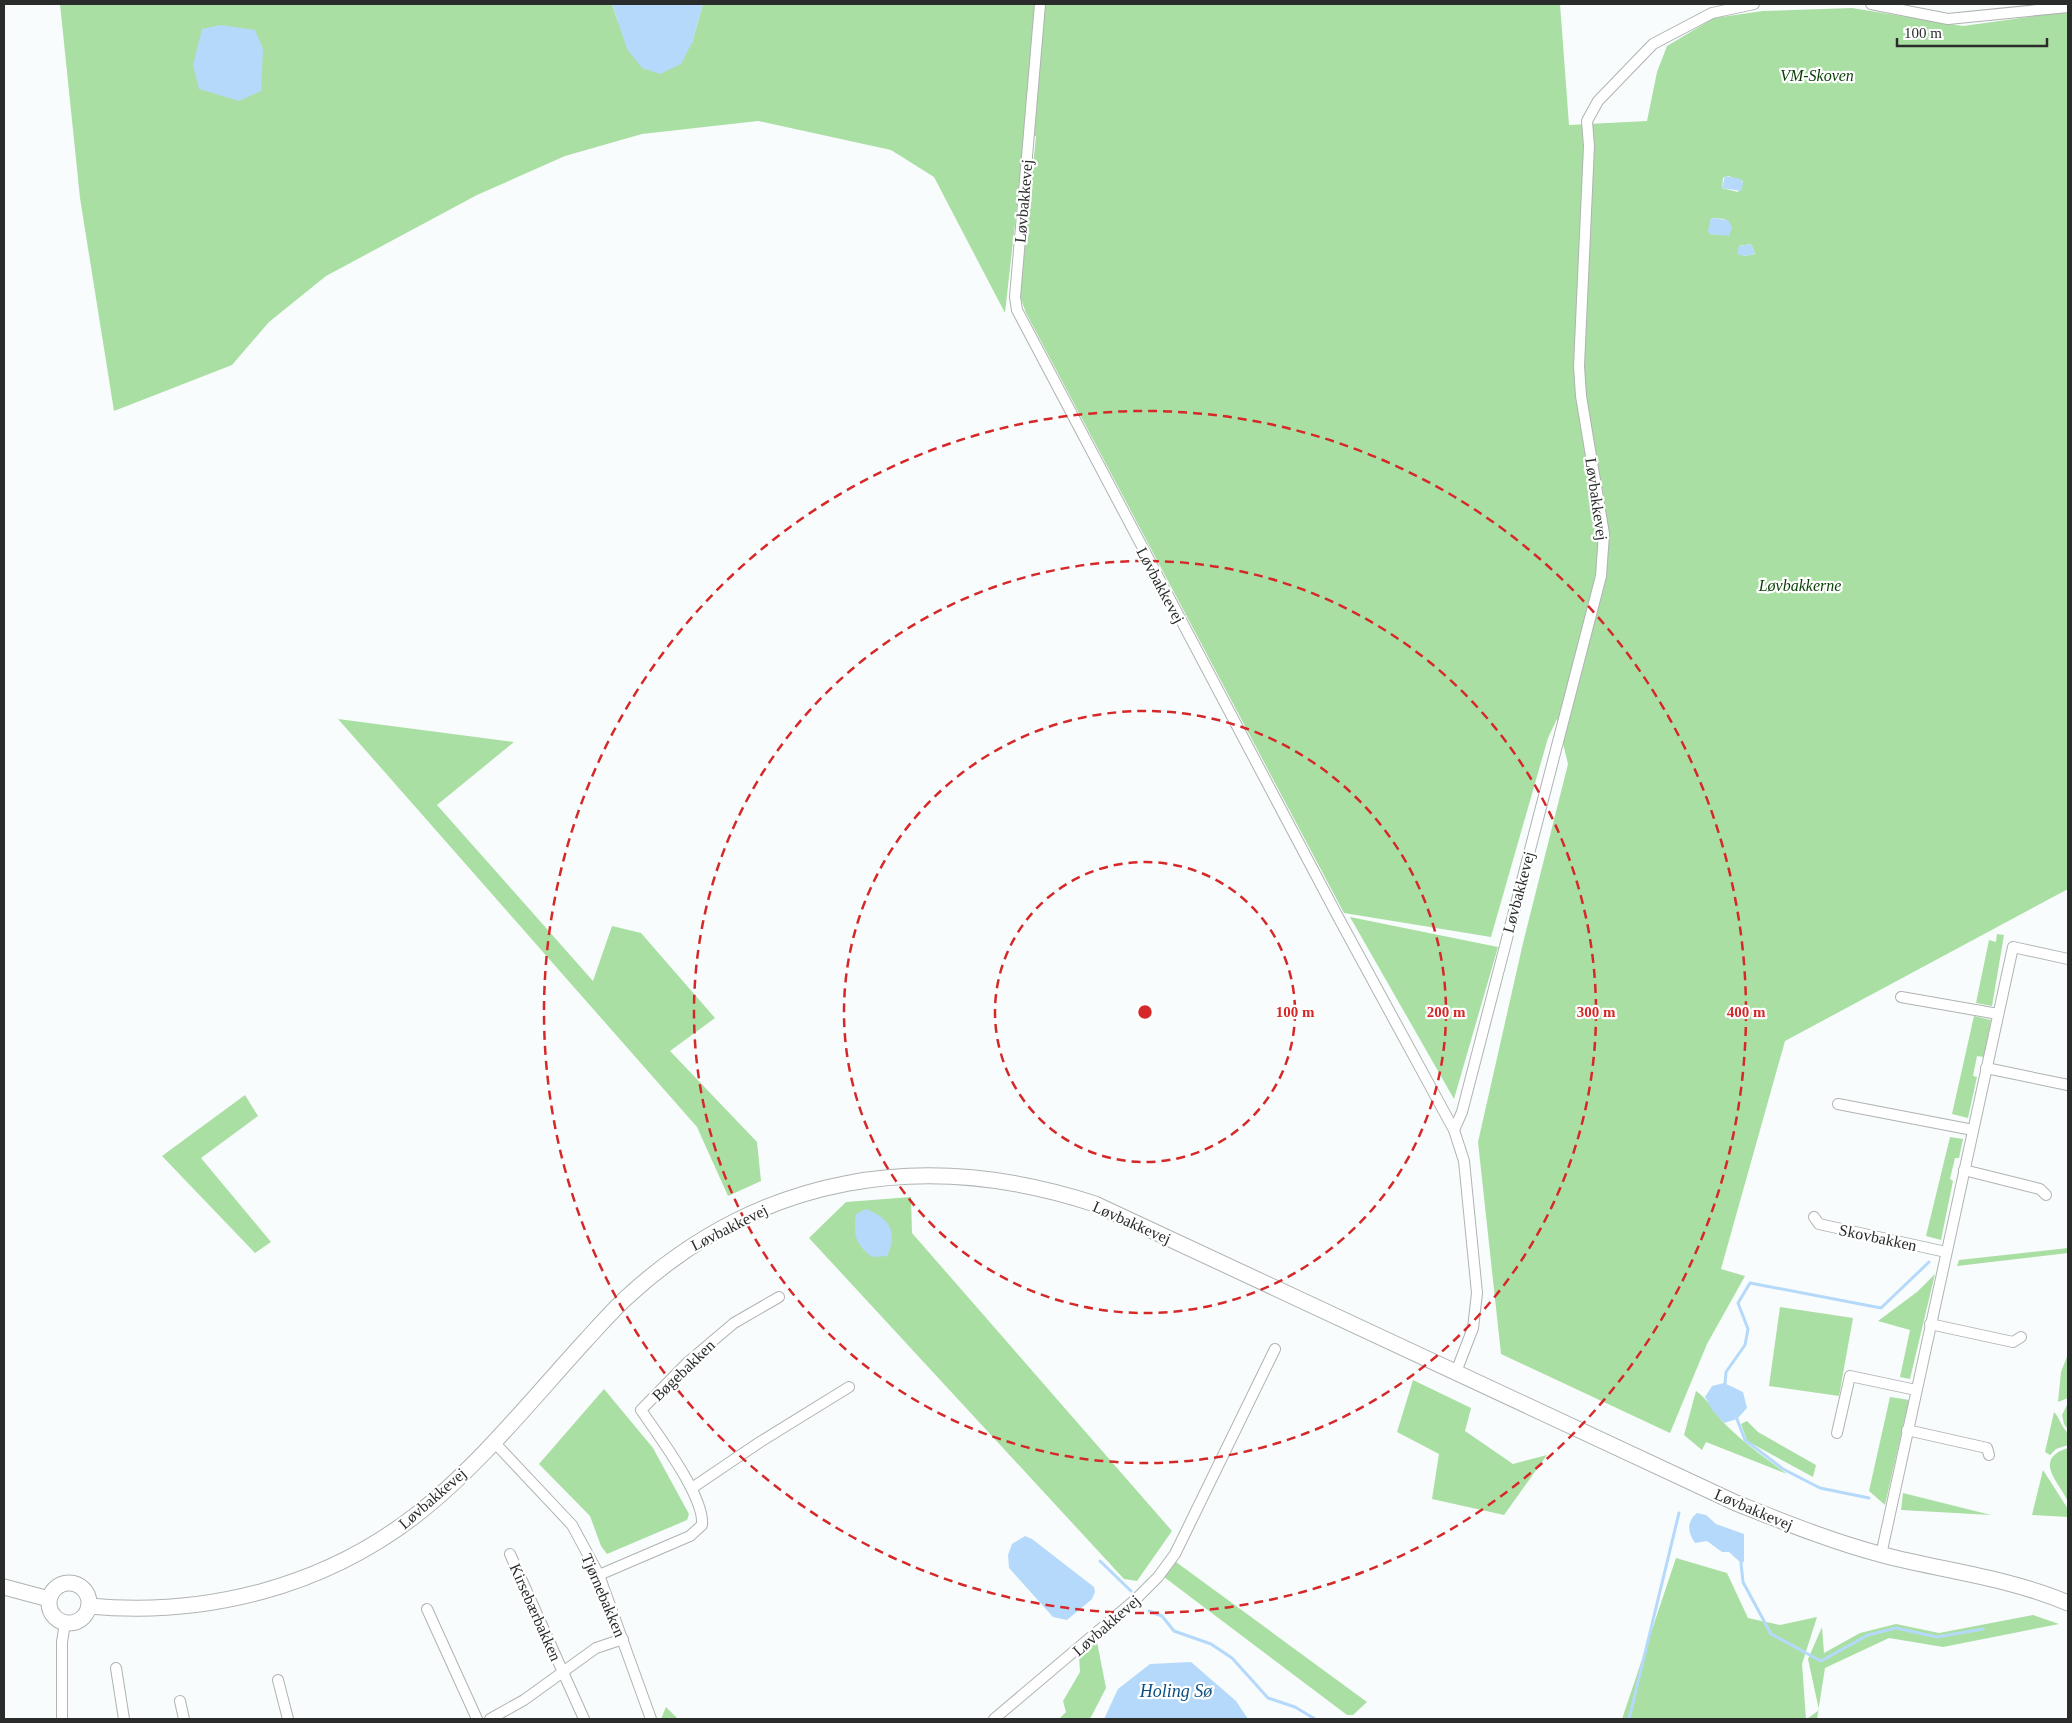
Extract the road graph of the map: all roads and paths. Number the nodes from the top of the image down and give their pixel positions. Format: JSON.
{"nodes":[{"id":1,"x":1040,"y":4,"type":"edge"},
{"id":2,"x":1754,"y":4,"type":"edge"},
{"id":3,"x":1870,"y":4,"type":"edge"},
{"id":4,"x":2068,"y":7,"type":"edge"},
{"id":5,"x":2068,"y":959,"type":"edge"},
{"id":6,"x":1901,"y":997,"type":"dead end"},
{"id":7,"x":1998,"y":1014,"type":"junction"},
{"id":8,"x":1986,"y":1068,"type":"junction"},
{"id":9,"x":2068,"y":1085,"type":"edge"},
{"id":10,"x":1838,"y":1104,"type":"dead end"},
{"id":11,"x":1454,"y":1130,"type":"junction"},
{"id":12,"x":1973,"y":1130,"type":"junction"},
{"id":13,"x":1964,"y":1170,"type":"junction"},
{"id":14,"x":2046,"y":1195,"type":"dead end"},
{"id":15,"x":1814,"y":1217,"type":"dead end"},
{"id":16,"x":1946,"y":1252,"type":"junction"},
{"id":17,"x":779,"y":1297,"type":"dead end"},
{"id":18,"x":1930,"y":1324,"type":"junction"},
{"id":19,"x":2021,"y":1336,"type":"dead end"},
{"id":20,"x":1275,"y":1349,"type":"dead end"},
{"id":21,"x":1456,"y":1372,"type":"junction"},
{"id":22,"x":849,"y":1387,"type":"dead end"},
{"id":23,"x":1916,"y":1390,"type":"junction"},
{"id":24,"x":1907,"y":1430,"type":"junction"},
{"id":25,"x":1837,"y":1433,"type":"dead end"},
{"id":26,"x":493,"y":1441,"type":"junction"},
{"id":27,"x":1989,"y":1455,"type":"dead end"},
{"id":28,"x":692,"y":1488,"type":"junction"},
{"id":29,"x":510,"y":1554,"type":"dead end"},
{"id":30,"x":1881,"y":1555,"type":"junction"},
{"id":31,"x":599,"y":1575,"type":"junction"},
{"id":32,"x":4,"y":1587,"type":"edge"},
{"id":33,"x":49,"y":1599,"type":"junction"},
{"id":34,"x":2068,"y":1603,"type":"edge"},
{"id":35,"x":89,"y":1606,"type":"junction"},
{"id":36,"x":427,"y":1609,"type":"dead end"},
{"id":37,"x":65,"y":1623,"type":"junction"},
{"id":38,"x":623,"y":1639,"type":"junction"},
{"id":39,"x":116,"y":1668,"type":"dead end"},
{"id":40,"x":563,"y":1670,"type":"junction"},
{"id":41,"x":278,"y":1680,"type":"dead end"},
{"id":42,"x":180,"y":1701,"type":"dead end"},
{"id":43,"x":62,"y":1719,"type":"edge"},
{"id":44,"x":124,"y":1719,"type":"edge"},
{"id":45,"x":184,"y":1719,"type":"edge"},
{"id":46,"x":288,"y":1719,"type":"edge"},
{"id":47,"x":477,"y":1719,"type":"edge"},
{"id":48,"x":490,"y":1719,"type":"edge"},
{"id":49,"x":584,"y":1719,"type":"edge"},
{"id":50,"x":651,"y":1719,"type":"edge"},
{"id":51,"x":994,"y":1719,"type":"edge"}],
"edges":[{"from":1,"to":11,"type":"street","name":"Løvbakkevej"},
{"from":2,"to":11,"type":"street","name":"Løvbakkevej"},
{"from":3,"to":4,"type":"street"},
{"from":5,"to":7,"type":"street"},
{"from":6,"to":7,"type":"street"},
{"from":7,"to":8,"type":"street"},
{"from":8,"to":9,"type":"street"},
{"from":8,"to":12,"type":"street"},
{"from":10,"to":12,"type":"street"},
{"from":11,"to":21,"type":"street","name":"Løvbakkevej"},
{"from":12,"to":13,"type":"street"},
{"from":13,"to":14,"type":"street"},
{"from":13,"to":16,"type":"street"},
{"from":15,"to":16,"type":"street","name":"Skovbakken"},
{"from":16,"to":18,"type":"street"},
{"from":17,"to":28,"type":"street","name":"Bøgebakken"},
{"from":18,"to":19,"type":"street"},
{"from":18,"to":23,"type":"street"},
{"from":20,"to":51,"type":"street","name":"Løvbakkevej"},
{"from":21,"to":26,"type":"street","name":"Løvbakkevej"},
{"from":21,"to":30,"type":"street","name":"Løvbakkevej"},
{"from":22,"to":28,"type":"street"},
{"from":23,"to":24,"type":"street"},
{"from":23,"to":25,"type":"street"},
{"from":24,"to":27,"type":"street"},
{"from":24,"to":30,"type":"street"},
{"from":26,"to":31,"type":"street","name":"Tjørnebakken"},
{"from":26,"to":35,"type":"street","name":"Løvbakkevej"},
{"from":28,"to":31,"type":"street","name":"Bøgebakken"},
{"from":29,"to":40,"type":"street","name":"Kirsebærbakken"},
{"from":30,"to":34,"type":"street","name":"Løvbakkevej"},
{"from":31,"to":38,"type":"street","name":"Tjørnebakken"},
{"from":32,"to":33,"type":"street"},
{"from":33,"to":35,"type":"street"},
{"from":33,"to":37,"type":"street"},
{"from":35,"to":37,"type":"street"},
{"from":36,"to":47,"type":"street"},
{"from":37,"to":43,"type":"street"},
{"from":38,"to":40,"type":"street","name":"Kirsebærbakken"},
{"from":38,"to":50,"type":"street","name":"Tjørnebakken"},
{"from":39,"to":44,"type":"street"},
{"from":40,"to":48,"type":"street","name":"Kirsebærbakken"},
{"from":40,"to":49,"type":"street","name":"Kirsebærbakken"},
{"from":41,"to":46,"type":"street"},
{"from":42,"to":45,"type":"street"}]}
